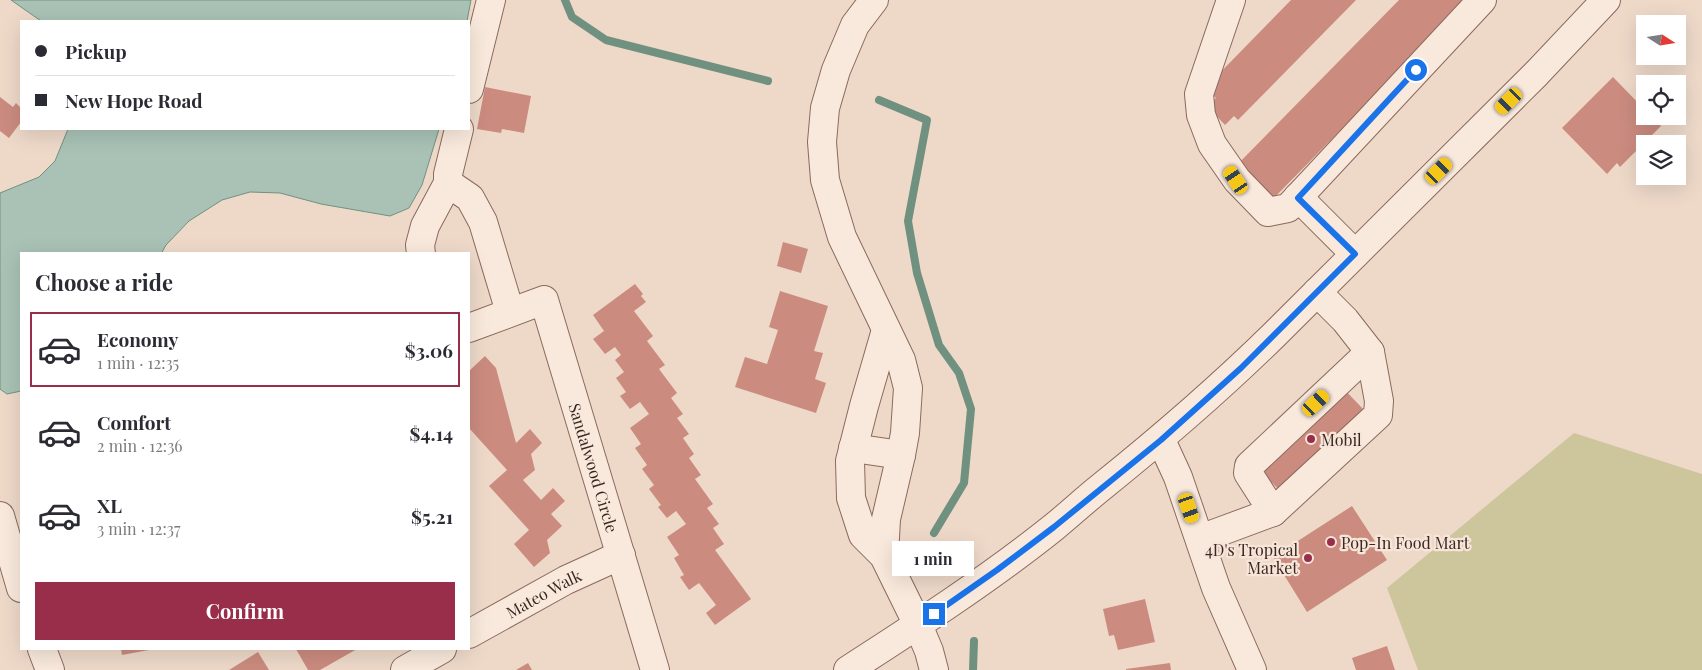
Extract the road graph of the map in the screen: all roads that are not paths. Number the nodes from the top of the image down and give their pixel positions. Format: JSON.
{"nodes":[{"id":1,"x":491,"y":0,"type":"edge"},
{"id":2,"x":874,"y":0,"type":"edge"},
{"id":3,"x":1231,"y":0,"type":"edge"},
{"id":4,"x":1482,"y":0,"type":"edge"},
{"id":5,"x":1606,"y":0,"type":"edge"},
{"id":6,"x":470,"y":85,"type":"edge"},
{"id":7,"x":459,"y":130,"type":"edge"},
{"id":8,"x":448,"y":183,"type":"junction"},
{"id":9,"x":1298,"y":198,"type":"junction"},
{"id":10,"x":421,"y":252,"type":"edge"},
{"id":11,"x":1355,"y":254,"type":"junction"},
{"id":12,"x":1317,"y":292,"type":"junction"},
{"id":13,"x":510,"y":312,"type":"junction"},
{"id":14,"x":470,"y":328,"type":"edge"},
{"id":15,"x":886,"y":330,"type":"junction"},
{"id":16,"x":1370,"y":352,"type":"junction"},
{"id":17,"x":1161,"y":440,"type":"junction"},
{"id":18,"x":853,"y":448,"type":"junction"},
{"id":19,"x":901,"y":455,"type":"junction"},
{"id":20,"x":1273,"y":512,"type":"junction"},
{"id":21,"x":0,"y":516,"type":"edge"},
{"id":22,"x":1200,"y":539,"type":"junction"},
{"id":23,"x":620,"y":555,"type":"junction"},
{"id":24,"x":884,"y":556,"type":"junction"},
{"id":25,"x":20,"y":581,"type":"edge"},
{"id":26,"x":918,"y":625,"type":"junction"},
{"id":27,"x":470,"y":633,"type":"edge"},
{"id":28,"x":42,"y":650,"type":"edge"},
{"id":29,"x":440,"y":650,"type":"edge"},
{"id":30,"x":50,"y":670,"type":"edge"},
{"id":31,"x":404,"y":670,"type":"edge"},
{"id":32,"x":655,"y":670,"type":"edge"},
{"id":33,"x":848,"y":670,"type":"edge"},
{"id":34,"x":934,"y":670,"type":"edge"},
{"id":35,"x":1252,"y":670,"type":"edge"}],
"edges":[{"from":1,"to":6,"type":"street"},
{"from":2,"to":15,"type":"street"},
{"from":3,"to":9,"type":"street"},
{"from":4,"to":9,"type":"street"},
{"from":5,"to":11,"type":"street"},
{"from":7,"to":8,"type":"street"},
{"from":8,"to":10,"type":"street"},
{"from":8,"to":13,"type":"street"},
{"from":9,"to":11,"type":"street"},
{"from":11,"to":12,"type":"street"},
{"from":12,"to":16,"type":"street"},
{"from":12,"to":17,"type":"street"},
{"from":13,"to":14,"type":"street","name":"Sandalwood Circle"},
{"from":13,"to":23,"type":"street","name":"Sandalwood Circle"},
{"from":15,"to":18,"type":"street"},
{"from":15,"to":19,"type":"street"},
{"from":16,"to":20,"type":"street"},
{"from":16,"to":20,"type":"street"},
{"from":17,"to":22,"type":"street"},
{"from":17,"to":26,"type":"street"},
{"from":18,"to":19,"type":"street"},
{"from":18,"to":24,"type":"street"},
{"from":19,"to":24,"type":"street"},
{"from":20,"to":22,"type":"street"},
{"from":21,"to":25,"type":"street"},
{"from":22,"to":35,"type":"street"},
{"from":23,"to":27,"type":"street","name":"Mateo Walk"},
{"from":23,"to":32,"type":"street","name":"Sandalwood Circle"},
{"from":24,"to":26,"type":"street"},
{"from":26,"to":33,"type":"street"},
{"from":26,"to":34,"type":"street"},
{"from":28,"to":30,"type":"street"},
{"from":29,"to":31,"type":"street"}]}
